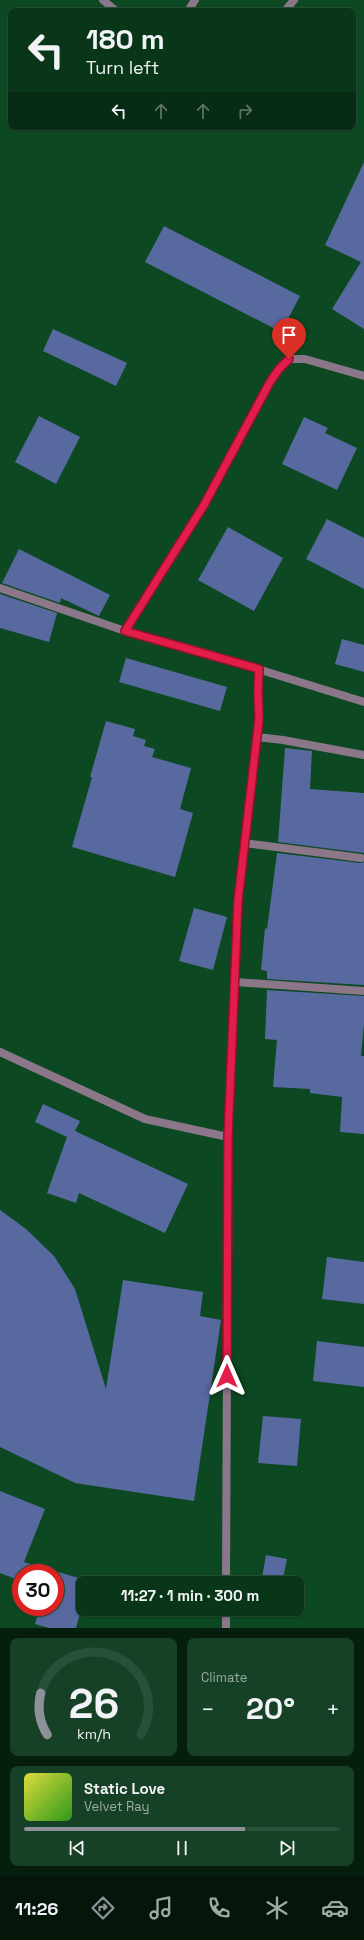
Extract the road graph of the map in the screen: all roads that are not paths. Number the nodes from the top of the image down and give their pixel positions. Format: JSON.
{"nodes":[{"id":1,"x":103,"y":0,"type":"edge"},
{"id":2,"x":294,"y":0,"type":"edge"},
{"id":3,"x":112,"y":8,"type":"edge"},
{"id":4,"x":287,"y":8,"type":"edge"},
{"id":5,"x":364,"y":376,"type":"edge"},
{"id":6,"x":0,"y":588,"type":"edge"},
{"id":7,"x":125,"y":631,"type":"junction"},
{"id":8,"x":259,"y":669,"type":"junction"},
{"id":9,"x":364,"y":702,"type":"edge"},
{"id":10,"x":257,"y":736,"type":"junction"},
{"id":11,"x":364,"y":755,"type":"edge"},
{"id":12,"x":244,"y":843,"type":"junction"},
{"id":13,"x":361,"y":858,"type":"dead end"},
{"id":14,"x":235,"y":982,"type":"junction"},
{"id":15,"x":364,"y":991,"type":"edge"},
{"id":16,"x":0,"y":1052,"type":"edge"},
{"id":17,"x":228,"y":1137,"type":"junction"},
{"id":18,"x":226,"y":1576,"type":"edge"},
{"id":19,"x":226,"y":1616,"type":"edge"},
{"id":20,"x":226,"y":1628,"type":"edge"}],
"edges":[{"from":1,"to":3,"type":"street"},
{"from":2,"to":4,"type":"street"},
{"from":5,"to":7,"type":"street"},
{"from":6,"to":7,"type":"street"},
{"from":7,"to":8,"type":"street"},
{"from":8,"to":9,"type":"street"},
{"from":8,"to":10,"type":"street"},
{"from":10,"to":11,"type":"street"},
{"from":10,"to":12,"type":"street"},
{"from":12,"to":13,"type":"street"},
{"from":12,"to":14,"type":"street"},
{"from":14,"to":15,"type":"street"},
{"from":14,"to":17,"type":"street"},
{"from":16,"to":17,"type":"street"},
{"from":17,"to":18,"type":"street"},
{"from":19,"to":20,"type":"street"}]}
